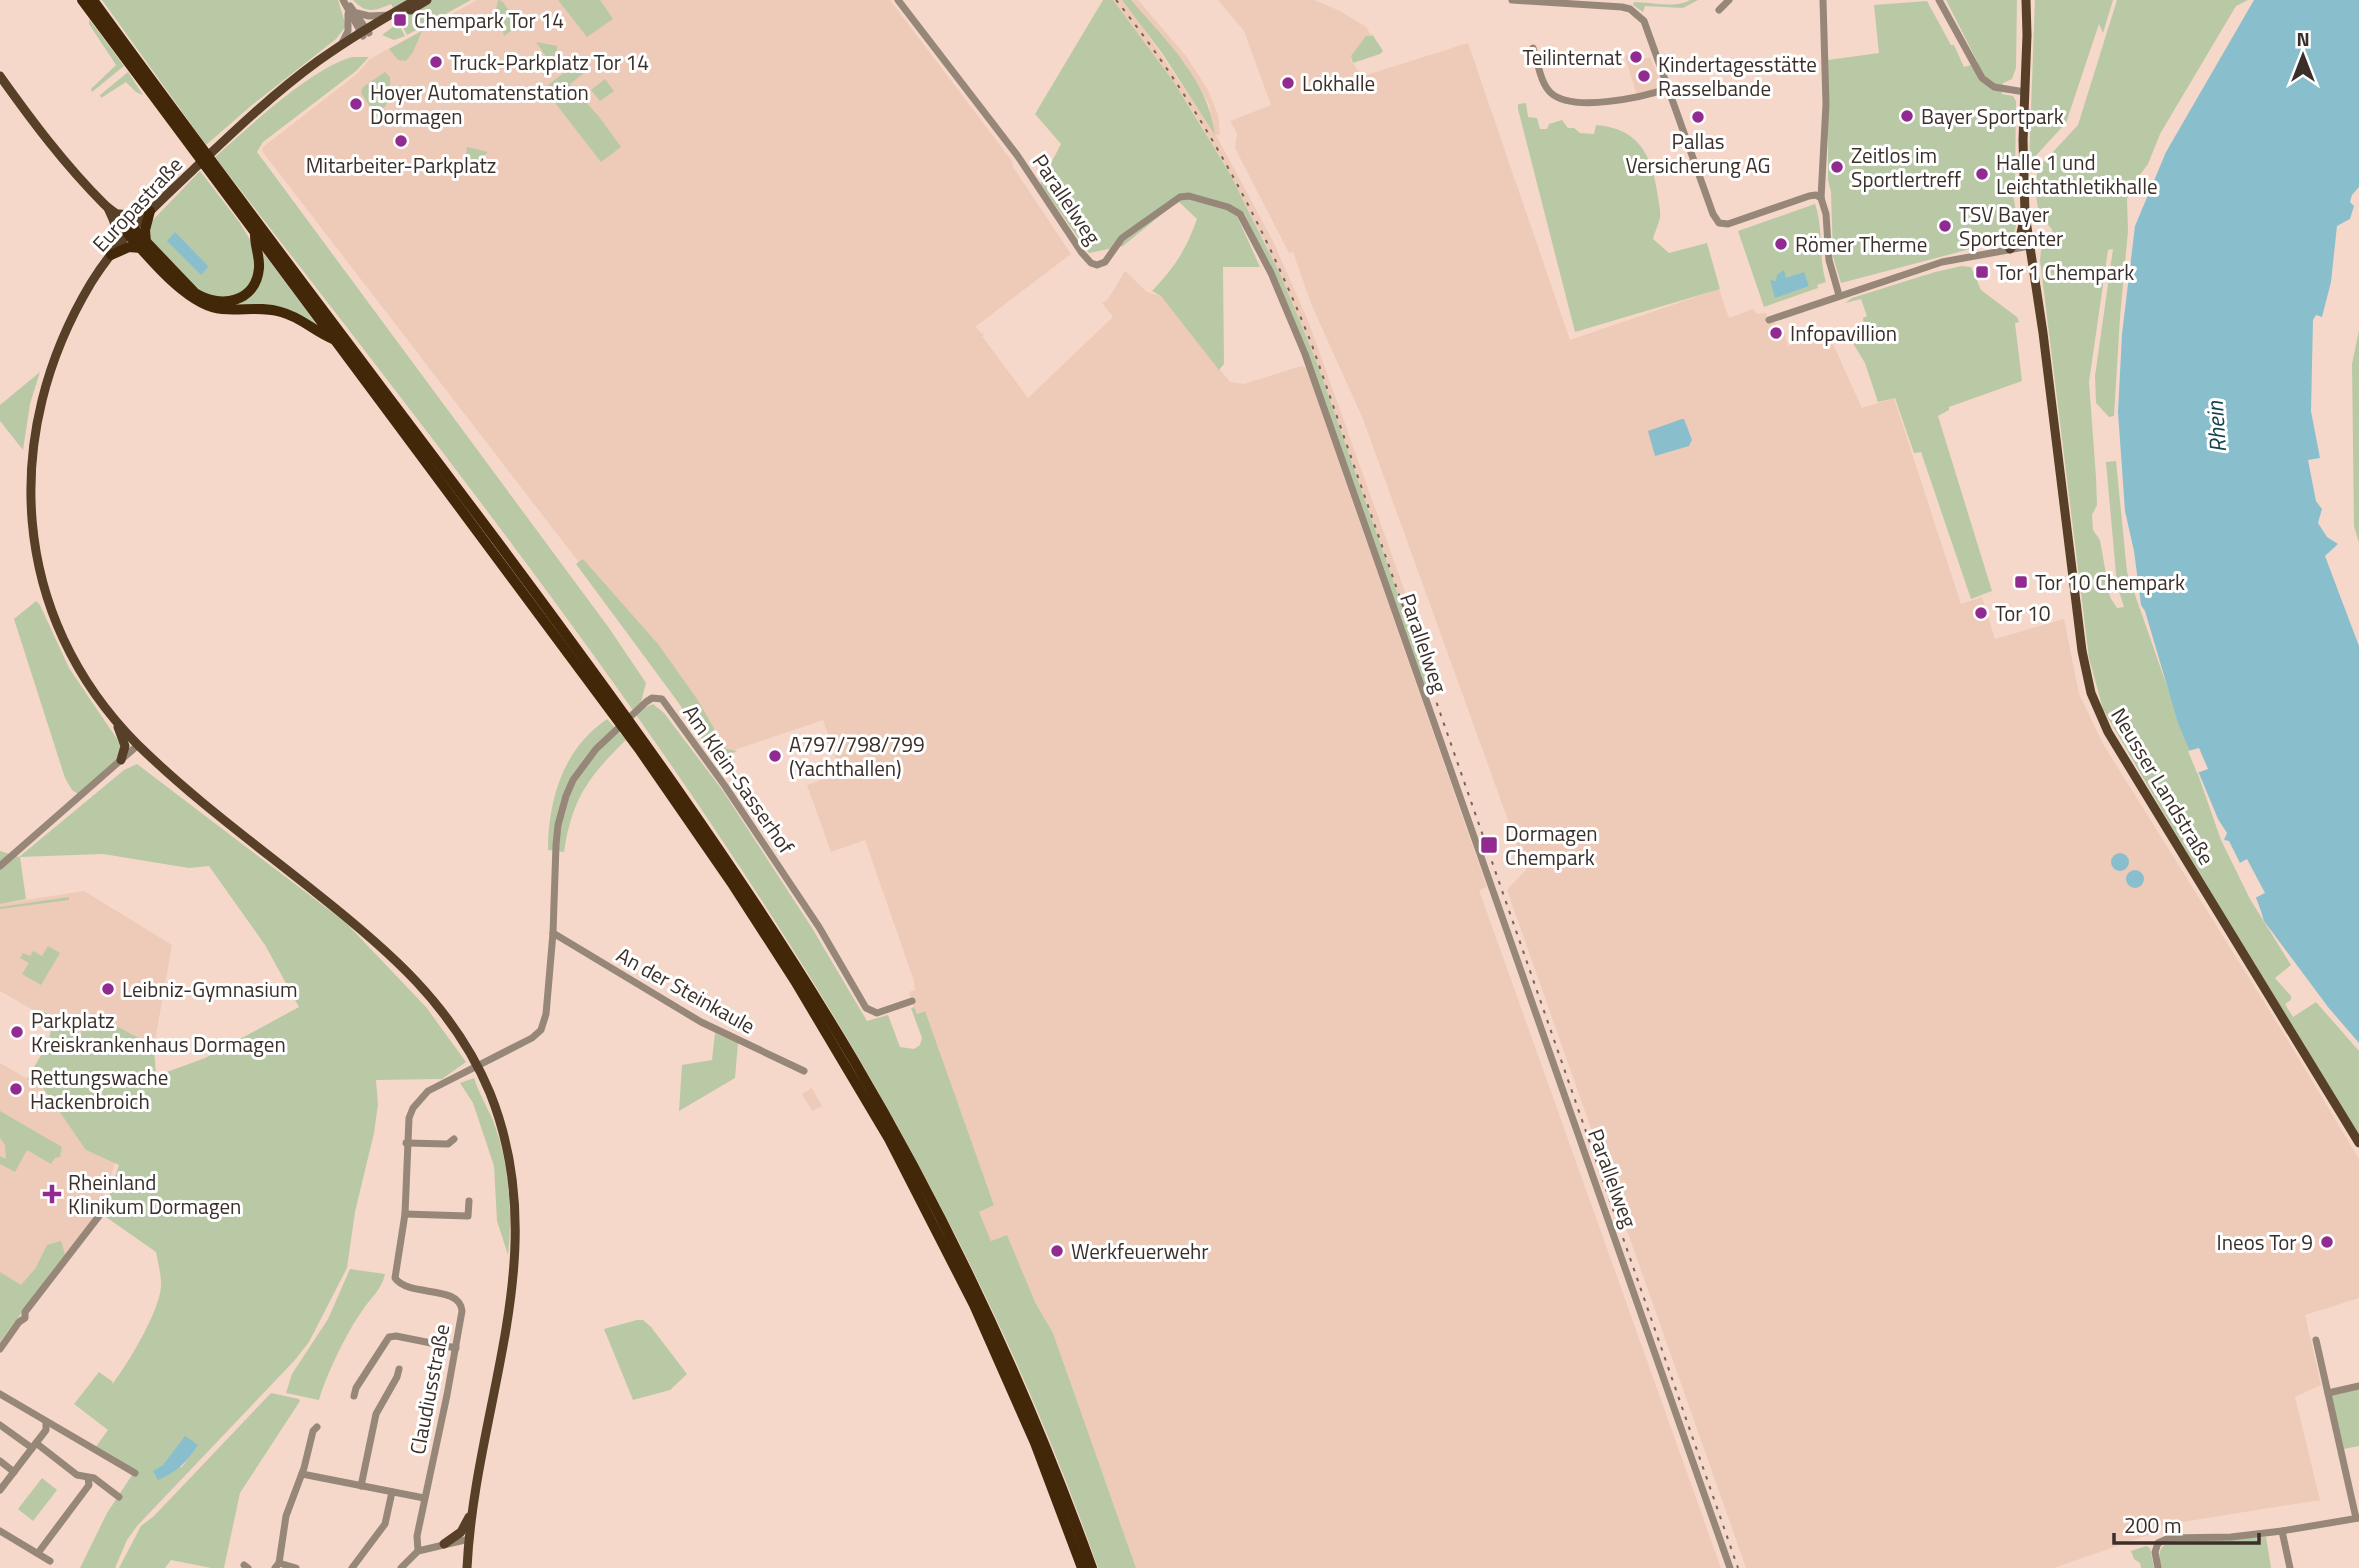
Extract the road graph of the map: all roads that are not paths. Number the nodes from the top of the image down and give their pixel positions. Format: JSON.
{"nodes":[{"id":1,"x":82,"y":0,"type":"edge"},
{"id":2,"x":93,"y":0,"type":"edge"},
{"id":3,"x":344,"y":0,"type":"edge"},
{"id":4,"x":416,"y":0,"type":"edge"},
{"id":5,"x":427,"y":0,"type":"edge"},
{"id":6,"x":898,"y":0,"type":"edge"},
{"id":7,"x":1512,"y":0,"type":"edge"},
{"id":8,"x":1729,"y":0,"type":"edge"},
{"id":9,"x":1823,"y":0,"type":"edge"},
{"id":10,"x":1939,"y":0,"type":"edge"},
{"id":11,"x":2026,"y":0,"type":"edge"},
{"id":12,"x":1719,"y":10,"type":"dead end"},
{"id":13,"x":352,"y":11,"type":"junction"},
{"id":14,"x":390,"y":15,"type":"junction"},
{"id":15,"x":365,"y":33,"type":"junction"},
{"id":16,"x":341,"y":45,"type":"junction"},
{"id":17,"x":1533,"y":48,"type":"dead end"},
{"id":18,"x":126,"y":54,"type":"junction"},
{"id":19,"x":0,"y":76,"type":"edge"},
{"id":20,"x":1669,"y":88,"type":"junction"},
{"id":21,"x":2025,"y":92,"type":"junction"},
{"id":22,"x":275,"y":97,"type":"junction"},
{"id":23,"x":211,"y":169,"type":"junction"},
{"id":24,"x":1821,"y":198,"type":"junction"},
{"id":25,"x":150,"y":211,"type":"junction"},
{"id":26,"x":2025,"y":214,"type":"junction"},
{"id":27,"x":115,"y":215,"type":"junction"},
{"id":28,"x":131,"y":231,"type":"junction"},
{"id":29,"x":255,"y":234,"type":"junction"},
{"id":30,"x":144,"y":246,"type":"junction"},
{"id":31,"x":2030,"y":246,"type":"junction"},
{"id":32,"x":2010,"y":249,"type":"junction"},
{"id":33,"x":113,"y":252,"type":"junction"},
{"id":34,"x":1839,"y":295,"type":"junction"},
{"id":35,"x":1769,"y":320,"type":"dead end"},
{"id":36,"x":334,"y":339,"type":"junction"},
{"id":37,"x":112,"y":716,"type":"junction"},
{"id":38,"x":138,"y":745,"type":"junction"},
{"id":39,"x":121,"y":761,"type":"junction"},
{"id":40,"x":0,"y":866,"type":"edge"},
{"id":41,"x":553,"y":933,"type":"junction"},
{"id":42,"x":912,"y":1001,"type":"dead end"},
{"id":43,"x":478,"y":1067,"type":"junction"},
{"id":44,"x":804,"y":1070,"type":"dead end"},
{"id":45,"x":454,"y":1139,"type":"dead end"},
{"id":46,"x":407,"y":1143,"type":"junction"},
{"id":47,"x":2359,"y":1143,"type":"edge"},
{"id":48,"x":469,"y":1201,"type":"dead end"},
{"id":49,"x":405,"y":1214,"type":"junction"},
{"id":50,"x":99,"y":1216,"type":"dead end"},
{"id":51,"x":2316,"y":1340,"type":"dead end"},
{"id":52,"x":456,"y":1348,"type":"junction"},
{"id":53,"x":0,"y":1349,"type":"edge"},
{"id":54,"x":399,"y":1369,"type":"dead end"},
{"id":55,"x":2359,"y":1386,"type":"edge"},
{"id":56,"x":2328,"y":1393,"type":"junction"},
{"id":57,"x":0,"y":1394,"type":"edge"},
{"id":58,"x":354,"y":1396,"type":"dead end"},
{"id":59,"x":46,"y":1422,"type":"junction"},
{"id":60,"x":0,"y":1425,"type":"edge"},
{"id":61,"x":317,"y":1427,"type":"dead end"},
{"id":62,"x":34,"y":1446,"type":"junction"},
{"id":63,"x":0,"y":1461,"type":"edge"},
{"id":64,"x":14,"y":1472,"type":"junction"},
{"id":65,"x":135,"y":1473,"type":"dead end"},
{"id":66,"x":302,"y":1474,"type":"junction"},
{"id":67,"x":88,"y":1478,"type":"junction"},
{"id":68,"x":361,"y":1486,"type":"junction"},
{"id":69,"x":0,"y":1490,"type":"edge"},
{"id":70,"x":392,"y":1492,"type":"junction"},
{"id":71,"x":119,"y":1497,"type":"dead end"},
{"id":72,"x":424,"y":1499,"type":"junction"},
{"id":73,"x":472,"y":1512,"type":"junction"},
{"id":74,"x":2357,"y":1518,"type":"edge"},
{"id":75,"x":0,"y":1531,"type":"edge"},
{"id":76,"x":2282,"y":1531,"type":"junction"},
{"id":77,"x":469,"y":1539,"type":"junction"},
{"id":78,"x":444,"y":1544,"type":"junction"},
{"id":79,"x":418,"y":1551,"type":"junction"},
{"id":80,"x":38,"y":1553,"type":"junction"},
{"id":81,"x":50,"y":1561,"type":"dead end"},
{"id":82,"x":277,"y":1565,"type":"edge"},
{"id":83,"x":296,"y":1568,"type":"edge"},
{"id":84,"x":352,"y":1568,"type":"edge"},
{"id":85,"x":401,"y":1568,"type":"edge"},
{"id":86,"x":467,"y":1568,"type":"edge"},
{"id":87,"x":1082,"y":1568,"type":"edge"},
{"id":88,"x":1092,"y":1568,"type":"edge"},
{"id":89,"x":1730,"y":1568,"type":"edge"},
{"id":90,"x":2158,"y":1568,"type":"edge"},
{"id":91,"x":2290,"y":1568,"type":"edge"}],
"edges":[{"from":1,"to":18,"type":"highway"},
{"from":2,"to":18,"type":"highway"},
{"from":3,"to":13,"type":"street"},
{"from":4,"to":14,"type":"main road","name":"Europastraße"},
{"from":5,"to":15,"type":"main road","name":"Europastraße"},
{"from":6,"to":89,"type":"street","name":"Parallelweg"},
{"from":7,"to":20,"type":"street"},
{"from":8,"to":12,"type":"street"},
{"from":9,"to":24,"type":"street"},
{"from":10,"to":21,"type":"street"},
{"from":11,"to":21,"type":"main road","name":"Neusser Landstraße"},
{"from":13,"to":14,"type":"street"},
{"from":13,"to":15,"type":"street"},
{"from":13,"to":16,"type":"street"},
{"from":14,"to":15,"type":"main road","name":"Europastraße"},
{"from":15,"to":16,"type":"main road","name":"Europastraße"},
{"from":15,"to":22,"type":"main road","name":"Europastraße"},
{"from":16,"to":22,"type":"main road","name":"Europastraße"},
{"from":17,"to":20,"type":"street"},
{"from":18,"to":23,"type":"highway"},
{"from":19,"to":27,"type":"main road"},
{"from":20,"to":24,"type":"street"},
{"from":21,"to":26,"type":"main road","name":"Neusser Landstraße"},
{"from":22,"to":25,"type":"main road","name":"Europastraße"},
{"from":23,"to":29,"type":"highway"},
{"from":23,"to":88,"type":"highway"},
{"from":24,"to":34,"type":"street"},
{"from":25,"to":27,"type":"main road"},
{"from":25,"to":28,"type":"main road","name":"Europastraße"},
{"from":25,"to":30,"type":"highway"},
{"from":26,"to":31,"type":"main road","name":"Neusser Landstraße"},
{"from":26,"to":32,"type":"main road"},
{"from":27,"to":28,"type":"main road"},
{"from":27,"to":33,"type":"main road"},
{"from":28,"to":30,"type":"highway"},
{"from":28,"to":33,"type":"main road","name":"Europastraße"},
{"from":29,"to":30,"type":"highway"},
{"from":29,"to":36,"type":"highway"},
{"from":30,"to":33,"type":"highway"},
{"from":30,"to":36,"type":"highway"},
{"from":31,"to":32,"type":"street"},
{"from":31,"to":47,"type":"main road","name":"Neusser Landstraße"},
{"from":32,"to":34,"type":"street"},
{"from":33,"to":37,"type":"main road","name":"Europastraße"},
{"from":34,"to":35,"type":"street"},
{"from":36,"to":87,"type":"highway"},
{"from":37,"to":38,"type":"main road","name":"Europastraße"},
{"from":37,"to":39,"type":"main road"},
{"from":38,"to":39,"type":"street"},
{"from":38,"to":43,"type":"main road","name":"Europastraße"},
{"from":39,"to":40,"type":"street"},
{"from":41,"to":42,"type":"street","name":"Am Klein-Sasserhof"},
{"from":41,"to":43,"type":"street","name":"Am Klein-Sasserhof"},
{"from":41,"to":44,"type":"street","name":"An der Steinkaule"},
{"from":43,"to":46,"type":"street","name":"Claudiusstraße"},
{"from":43,"to":73,"type":"main road","name":"Europastraße"},
{"from":45,"to":46,"type":"street"},
{"from":46,"to":49,"type":"street","name":"Claudiusstraße"},
{"from":48,"to":49,"type":"street"},
{"from":49,"to":52,"type":"street","name":"Claudiusstraße"},
{"from":50,"to":53,"type":"street"},
{"from":51,"to":56,"type":"street"},
{"from":52,"to":58,"type":"street"},
{"from":52,"to":72,"type":"street","name":"Claudiusstraße"},
{"from":54,"to":68,"type":"street"},
{"from":55,"to":56,"type":"street"},
{"from":56,"to":74,"type":"street"},
{"from":57,"to":59,"type":"street"},
{"from":59,"to":62,"type":"street"},
{"from":59,"to":65,"type":"street"},
{"from":60,"to":62,"type":"street"},
{"from":61,"to":66,"type":"street"},
{"from":62,"to":64,"type":"street"},
{"from":62,"to":67,"type":"street"},
{"from":63,"to":64,"type":"street"},
{"from":64,"to":69,"type":"street"},
{"from":66,"to":68,"type":"street"},
{"from":66,"to":82,"type":"street"},
{"from":67,"to":71,"type":"street"},
{"from":67,"to":80,"type":"street"},
{"from":68,"to":70,"type":"street"},
{"from":70,"to":72,"type":"street"},
{"from":70,"to":84,"type":"street"},
{"from":72,"to":79,"type":"street","name":"Claudiusstraße"},
{"from":73,"to":77,"type":"main road","name":"Europastraße"},
{"from":73,"to":78,"type":"main road"},
{"from":74,"to":76,"type":"street"},
{"from":75,"to":80,"type":"street"},
{"from":76,"to":90,"type":"street"},
{"from":76,"to":91,"type":"street"},
{"from":77,"to":78,"type":"street"},
{"from":77,"to":86,"type":"main road","name":"Europastraße"},
{"from":78,"to":79,"type":"street"},
{"from":79,"to":85,"type":"street"},
{"from":80,"to":81,"type":"street"},
{"from":82,"to":83,"type":"street"}]}
